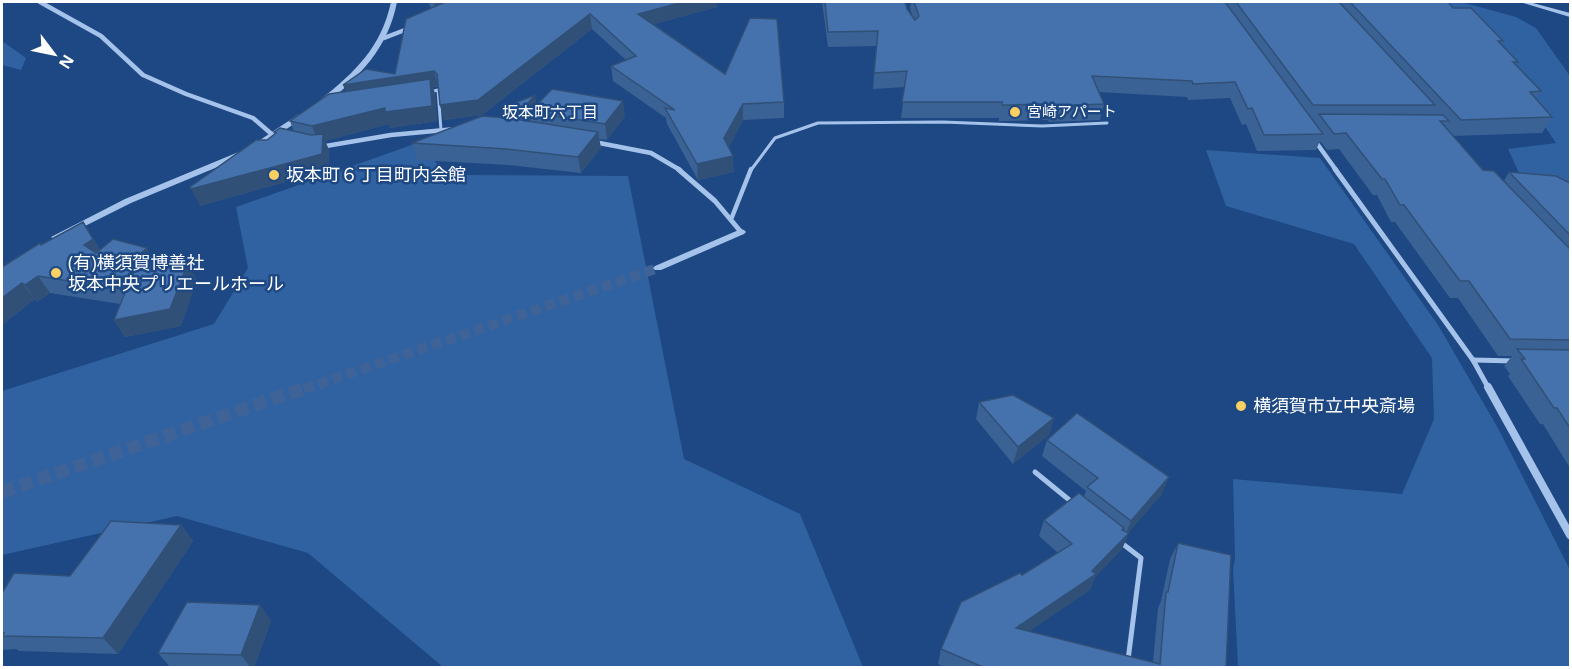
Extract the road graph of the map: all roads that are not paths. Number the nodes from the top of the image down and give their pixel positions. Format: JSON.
{"nodes":[{"id":1,"x":40,"y":2,"type":"edge"},
{"id":2,"x":394,"y":2,"type":"edge"},
{"id":3,"x":1523,"y":2,"type":"edge"},
{"id":4,"x":1570,"y":15,"type":"edge"},
{"id":5,"x":417,"y":25,"type":"edge"},
{"id":6,"x":384,"y":38,"type":"junction"},
{"id":7,"x":428,"y":92,"type":"edge"},
{"id":8,"x":1107,"y":123,"type":"dead end"},
{"id":9,"x":459,"y":129,"type":"edge"},
{"id":10,"x":441,"y":130,"type":"junction"},
{"id":11,"x":1310,"y":133,"type":"edge"},
{"id":12,"x":272,"y":136,"type":"junction"},
{"id":13,"x":284,"y":139,"type":"edge"},
{"id":14,"x":584,"y":140,"type":"edge"},
{"id":15,"x":318,"y":147,"type":"edge"},
{"id":16,"x":732,"y":217,"type":"junction"},
{"id":17,"x":741,"y":232,"type":"joint"},
{"id":18,"x":43,"y":245,"type":"edge"},
{"id":19,"x":658,"y":268,"type":"tunnel mouth"},
{"id":20,"x":1473,"y":360,"type":"junction"},
{"id":21,"x":1527,"y":361,"type":"edge"},
{"id":22,"x":1035,"y":472,"type":"dead end"},
{"id":23,"x":1079,"y":508,"type":"edge"},
{"id":24,"x":1570,"y":535,"type":"edge"},
{"id":25,"x":1115,"y":537,"type":"edge"},
{"id":26,"x":1127,"y":668,"type":"edge"}],
"edges":[{"from":1,"to":12,"type":"street"},
{"from":2,"to":6,"type":"street"},
{"from":3,"to":4,"type":"street"},
{"from":5,"to":6,"type":"street"},
{"from":6,"to":12,"type":"street"},
{"from":7,"to":10,"type":"lane"},
{"from":8,"to":16,"type":"lane"},
{"from":9,"to":10,"type":"street"},
{"from":10,"to":15,"type":"street"},
{"from":11,"to":20,"type":"street"},
{"from":12,"to":13,"type":"street"},
{"from":12,"to":18,"type":"street"},
{"from":14,"to":16,"type":"street"},
{"from":16,"to":17,"type":"street"},
{"from":17,"to":19,"type":"street"},
{"from":20,"to":21,"type":"street"},
{"from":20,"to":24,"type":"street"},
{"from":22,"to":23,"type":"lane"},
{"from":25,"to":26,"type":"lane"}]}
